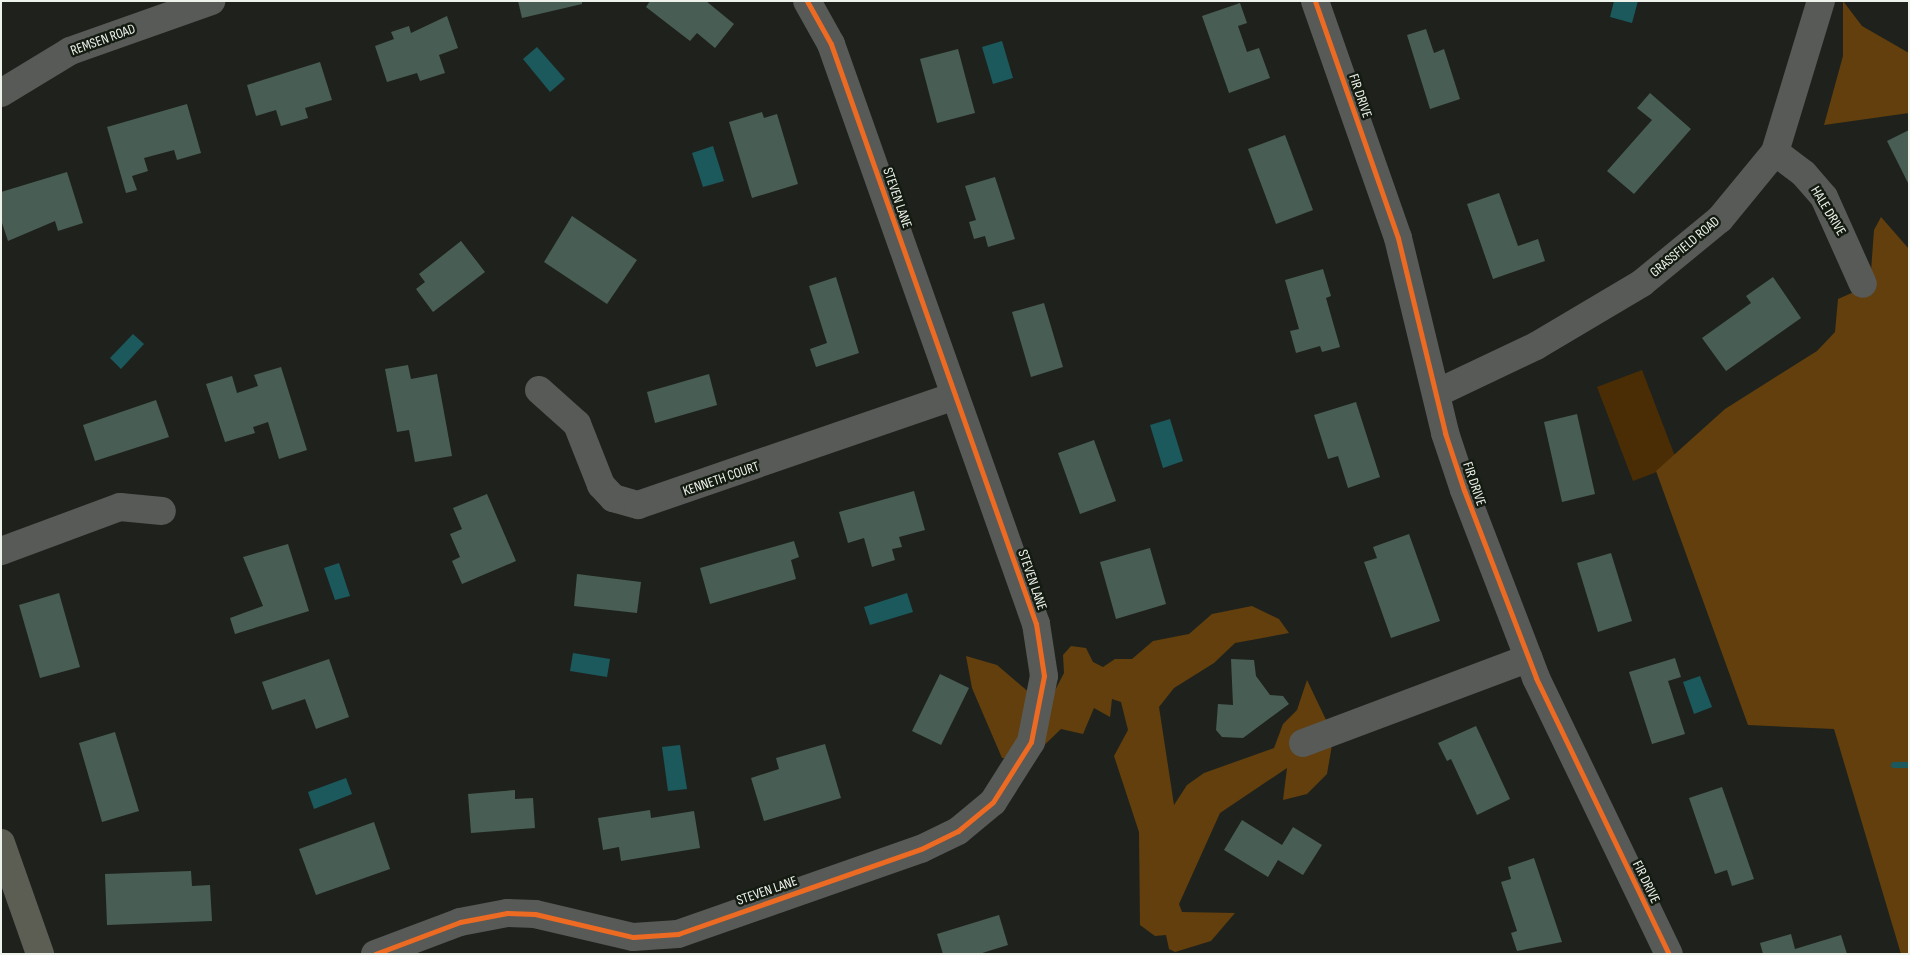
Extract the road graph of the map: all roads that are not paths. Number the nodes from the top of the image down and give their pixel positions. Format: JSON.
{"nodes":[{"id":1,"x":211,"y":1,"type":"edge"},
{"id":2,"x":807,"y":1,"type":"edge"},
{"id":3,"x":1315,"y":1,"type":"edge"},
{"id":4,"x":1821,"y":1,"type":"edge"},
{"id":5,"x":1,"y":93,"type":"edge"},
{"id":6,"x":1775,"y":152,"type":"junction"},
{"id":7,"x":1863,"y":284,"type":"dead end"},
{"id":8,"x":539,"y":390,"type":"dead end"},
{"id":9,"x":1437,"y":393,"type":"junction"},
{"id":10,"x":955,"y":396,"type":"junction"},
{"id":11,"x":162,"y":511,"type":"dead end"},
{"id":12,"x":1,"y":551,"type":"edge"},
{"id":13,"x":1529,"y":658,"type":"junction"},
{"id":14,"x":1303,"y":743,"type":"dead end"},
{"id":15,"x":1,"y":843,"type":"edge"},
{"id":16,"x":40,"y":954,"type":"edge"},
{"id":17,"x":375,"y":954,"type":"edge"},
{"id":18,"x":1669,"y":954,"type":"edge"}],
"edges":[{"from":1,"to":5,"type":"street","name":"REMSEN ROAD"},
{"from":2,"to":10,"type":"street","name":"STEVEN LANE"},
{"from":3,"to":9,"type":"street","name":"FIR DRIVE"},
{"from":4,"to":6,"type":"street","name":"GRASSFIELD ROAD"},
{"from":6,"to":7,"type":"street","name":"HALE DRIVE"},
{"from":6,"to":9,"type":"street","name":"GRASSFIELD ROAD"},
{"from":8,"to":10,"type":"street","name":"KENNETH COURT"},
{"from":9,"to":13,"type":"street","name":"FIR DRIVE"},
{"from":10,"to":17,"type":"street","name":"STEVEN LANE"},
{"from":11,"to":12,"type":"street"},
{"from":13,"to":14,"type":"street"},
{"from":13,"to":18,"type":"street","name":"FIR DRIVE"},
{"from":15,"to":16,"type":"main road"}]}
